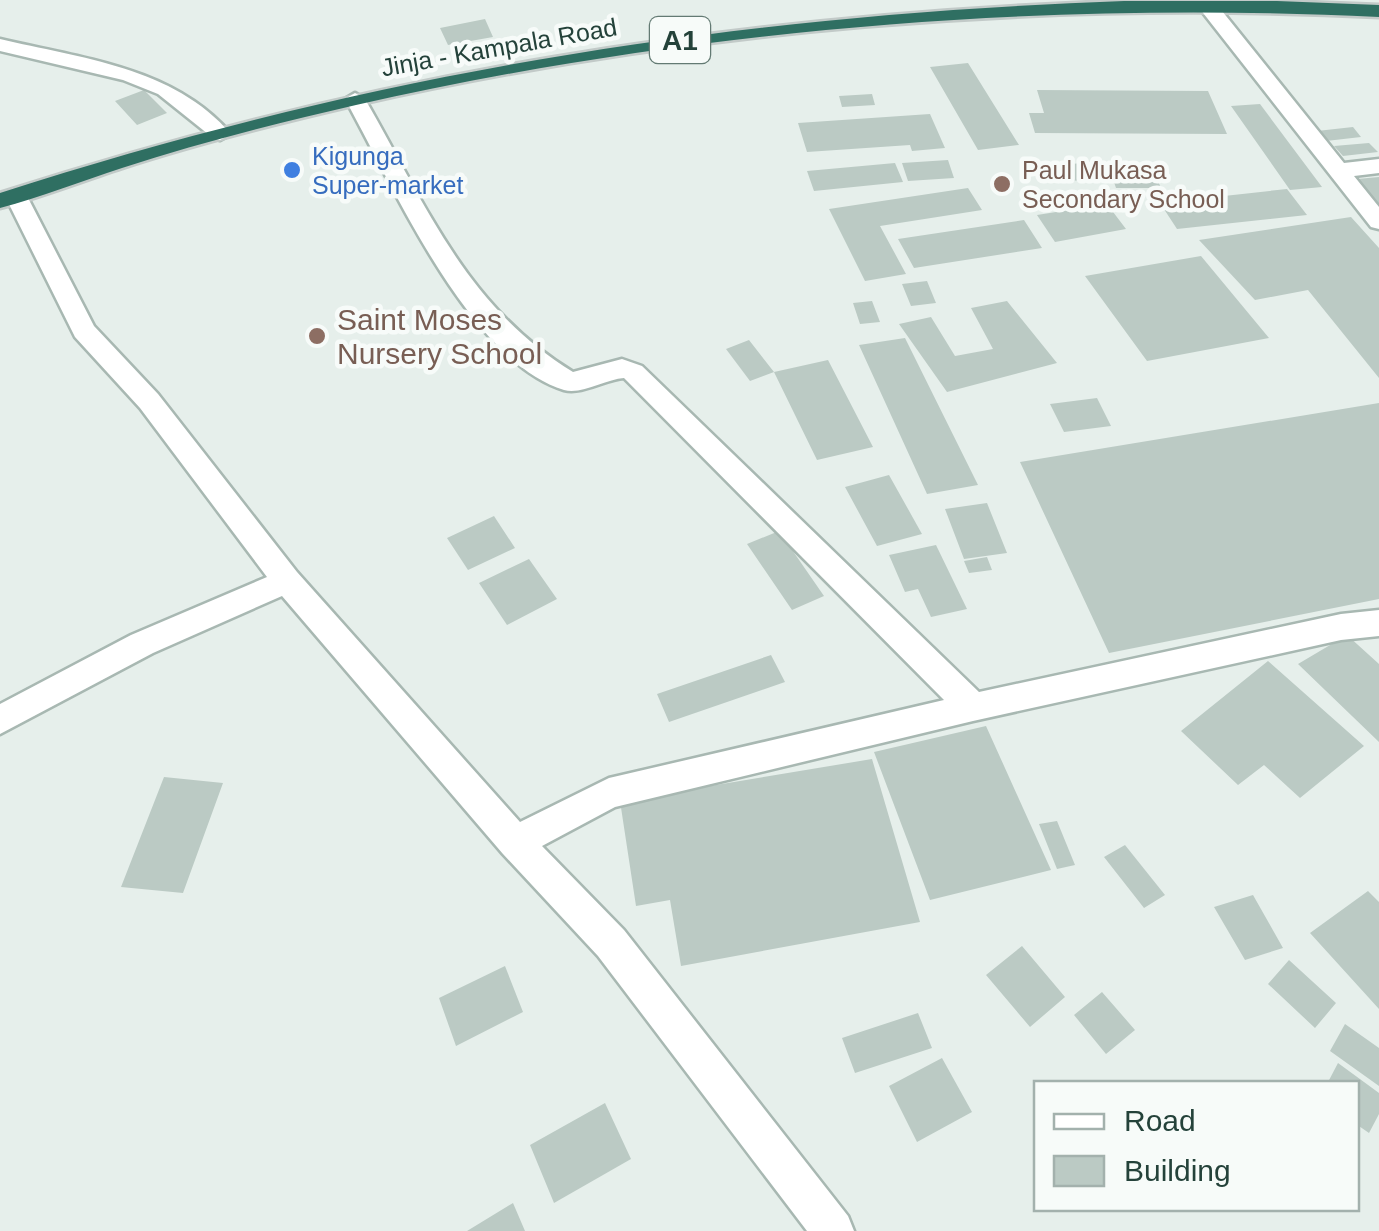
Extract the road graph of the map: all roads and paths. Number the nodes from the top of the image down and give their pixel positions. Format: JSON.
{"nodes":[{"id":1,"x":1208,"y":5,"type":"junction"},
{"id":2,"x":1379,"y":11,"type":"edge"},
{"id":3,"x":0,"y":45,"type":"edge"},
{"id":4,"x":355,"y":99,"type":"junction"},
{"id":5,"x":220,"y":134,"type":"junction"},
{"id":6,"x":1379,"y":166,"type":"edge"},
{"id":7,"x":1336,"y":171,"type":"junction"},
{"id":8,"x":8,"y":199,"type":"edge"},
{"id":9,"x":1379,"y":222,"type":"edge"},
{"id":10,"x":287,"y":582,"type":"junction"},
{"id":11,"x":1379,"y":623,"type":"edge"},
{"id":12,"x":972,"y":706,"type":"junction"},
{"id":13,"x":0,"y":720,"type":"edge"},
{"id":14,"x":516,"y":842,"type":"junction"},
{"id":15,"x":833,"y":1231,"type":"edge"}],
"edges":[{"from":1,"to":2,"type":"highway","name":"Jinja - Kampala Road","number":"A1"},
{"from":1,"to":4,"type":"highway","name":"Jinja - Kampala Road","number":"A1"},
{"from":1,"to":7,"type":"street"},
{"from":3,"to":5,"type":"street"},
{"from":4,"to":5,"type":"highway","name":"Jinja - Kampala Road","number":"A1"},
{"from":4,"to":12,"type":"street"},
{"from":5,"to":8,"type":"highway","name":"Jinja - Kampala Road","number":"A1"},
{"from":6,"to":7,"type":"street"},
{"from":7,"to":9,"type":"street"},
{"from":8,"to":10,"type":"street"},
{"from":10,"to":13,"type":"street"},
{"from":10,"to":14,"type":"street"},
{"from":11,"to":12,"type":"street"},
{"from":12,"to":14,"type":"street"},
{"from":14,"to":15,"type":"street"}]}
